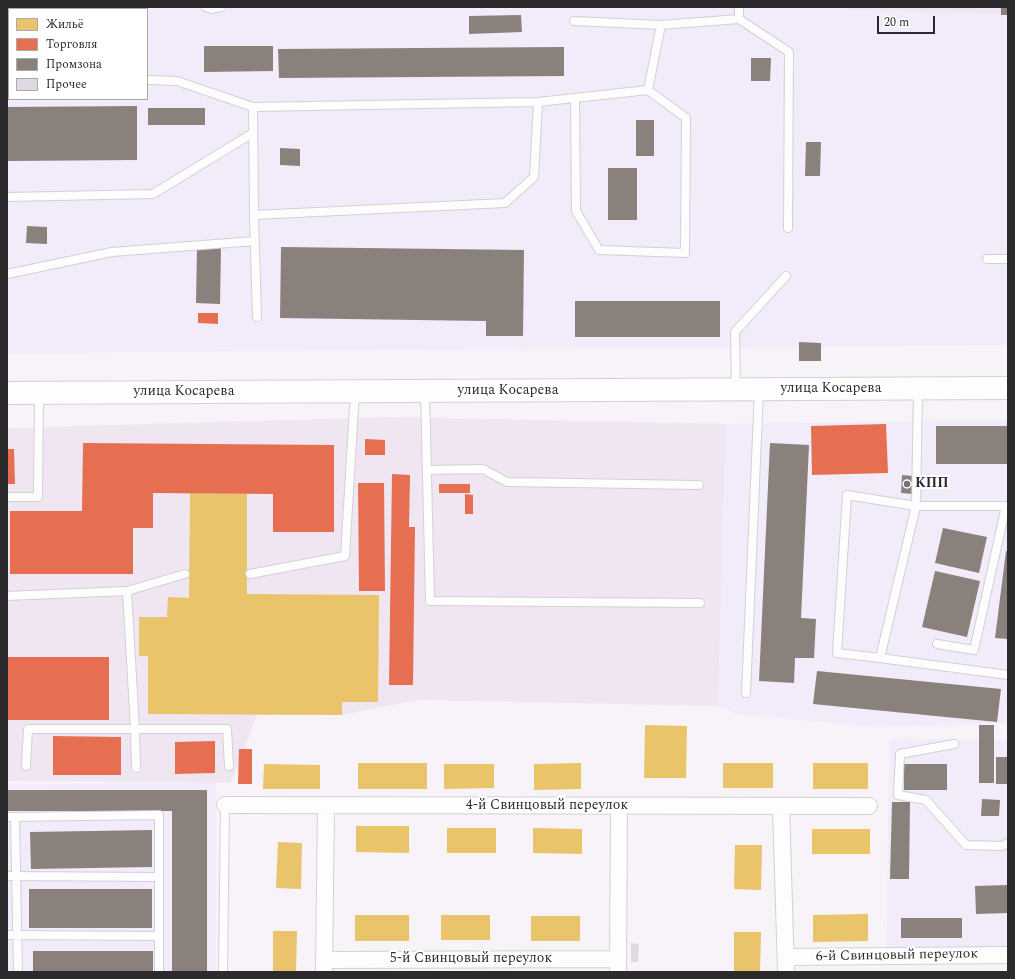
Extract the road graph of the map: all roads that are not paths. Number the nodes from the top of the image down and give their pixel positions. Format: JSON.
{"nodes":[{"id":1,"x":206,"y":7,"type":"edge"},
{"id":2,"x":221,"y":7,"type":"edge"},
{"id":3,"x":739,"y":7,"type":"edge"},
{"id":4,"x":739,"y":19,"type":"junction"},
{"id":5,"x":574,"y":21,"type":"dead end"},
{"id":6,"x":661,"y":25,"type":"junction"},
{"id":7,"x":148,"y":80,"type":"edge"},
{"id":8,"x":648,"y":90,"type":"junction"},
{"id":9,"x":575,"y":98,"type":"junction"},
{"id":10,"x":538,"y":102,"type":"junction"},
{"id":11,"x":253,"y":107,"type":"junction"},
{"id":12,"x":253,"y":133,"type":"junction"},
{"id":13,"x":7,"y":198,"type":"edge"},
{"id":14,"x":254,"y":215,"type":"junction"},
{"id":15,"x":788,"y":228,"type":"dead end"},
{"id":16,"x":255,"y":241,"type":"junction"},
{"id":17,"x":987,"y":259,"type":"dead end"},
{"id":18,"x":1008,"y":259,"type":"edge"},
{"id":19,"x":7,"y":274,"type":"edge"},
{"id":20,"x":786,"y":276,"type":"dead end"},
{"id":21,"x":257,"y":317,"type":"dead end"},
{"id":22,"x":1008,"y":388,"type":"edge"},
{"id":23,"x":759,"y":389,"type":"junction"},
{"id":24,"x":918,"y":389,"type":"junction"},
{"id":25,"x":736,"y":390,"type":"junction"},
{"id":26,"x":354,"y":391,"type":"junction"},
{"id":27,"x":425,"y":391,"type":"junction"},
{"id":28,"x":7,"y":393,"type":"edge"},
{"id":29,"x":39,"y":393,"type":"junction"},
{"id":30,"x":427,"y":470,"type":"junction"},
{"id":31,"x":700,"y":485,"type":"dead end"},
{"id":32,"x":7,"y":497,"type":"edge"},
{"id":33,"x":916,"y":506,"type":"junction"},
{"id":34,"x":185,"y":574,"type":"dead end"},
{"id":35,"x":250,"y":574,"type":"dead end"},
{"id":36,"x":127,"y":591,"type":"junction"},
{"id":37,"x":7,"y":596,"type":"edge"},
{"id":38,"x":700,"y":604,"type":"dead end"},
{"id":39,"x":937,"y":644,"type":"dead end"},
{"id":40,"x":880,"y":658,"type":"junction"},
{"id":41,"x":1008,"y":675,"type":"edge"},
{"id":42,"x":746,"y":693,"type":"dead end"},
{"id":43,"x":135,"y":729,"type":"junction"},
{"id":44,"x":954,"y":744,"type":"dead end"},
{"id":45,"x":26,"y":766,"type":"dead end"},
{"id":46,"x":229,"y":766,"type":"dead end"},
{"id":47,"x":136,"y":768,"type":"dead end"},
{"id":48,"x":225,"y":806,"type":"joint"},
{"id":49,"x":326,"y":806,"type":"junction"},
{"id":50,"x":619,"y":806,"type":"junction"},
{"id":51,"x":781,"y":806,"type":"junction"},
{"id":52,"x":868,"y":806,"type":"dead end"},
{"id":53,"x":11,"y":817,"type":"edge"},
{"id":54,"x":1008,"y":843,"type":"edge"},
{"id":55,"x":7,"y":876,"type":"edge"},
{"id":56,"x":16,"y":876,"type":"junction"},
{"id":57,"x":159,"y":877,"type":"junction"},
{"id":58,"x":7,"y":935,"type":"edge"},
{"id":59,"x":17,"y":935,"type":"junction"},
{"id":60,"x":159,"y":936,"type":"junction"},
{"id":61,"x":1008,"y":955,"type":"edge"},
{"id":62,"x":618,"y":965,"type":"edge"},
{"id":63,"x":786,"y":965,"type":"edge"},
{"id":64,"x":324,"y":966,"type":"edge"},
{"id":65,"x":18,"y":972,"type":"edge"},
{"id":66,"x":159,"y":972,"type":"edge"},
{"id":67,"x":223,"y":972,"type":"edge"}],
"edges":[{"from":1,"to":2,"type":"lane"},
{"from":3,"to":4,"type":"lane"},
{"from":4,"to":6,"type":"lane"},
{"from":4,"to":15,"type":"lane"},
{"from":5,"to":6,"type":"lane"},
{"from":6,"to":8,"type":"lane"},
{"from":7,"to":11,"type":"lane"},
{"from":8,"to":9,"type":"lane"},
{"from":8,"to":9,"type":"lane"},
{"from":9,"to":10,"type":"lane"},
{"from":10,"to":11,"type":"lane"},
{"from":10,"to":14,"type":"lane"},
{"from":11,"to":12,"type":"lane"},
{"from":12,"to":13,"type":"lane"},
{"from":12,"to":14,"type":"lane"},
{"from":14,"to":16,"type":"lane"},
{"from":16,"to":19,"type":"lane"},
{"from":16,"to":21,"type":"lane"},
{"from":17,"to":18,"type":"lane"},
{"from":20,"to":25,"type":"lane"},
{"from":22,"to":24,"type":"street","name":"улица Косарева"},
{"from":23,"to":24,"type":"street","name":"улица Косарева"},
{"from":23,"to":25,"type":"street","name":"улица Косарева"},
{"from":23,"to":42,"type":"lane"},
{"from":24,"to":33,"type":"lane"},
{"from":25,"to":27,"type":"street","name":"улица Косарева"},
{"from":26,"to":27,"type":"street","name":"улица Косарева"},
{"from":26,"to":29,"type":"street","name":"улица Косарева"},
{"from":26,"to":35,"type":"lane"},
{"from":27,"to":30,"type":"lane"},
{"from":28,"to":29,"type":"street","name":"улица Косарева"},
{"from":29,"to":32,"type":"lane"},
{"from":30,"to":31,"type":"lane"},
{"from":30,"to":38,"type":"lane"},
{"from":33,"to":39,"type":"lane"},
{"from":33,"to":40,"type":"lane"},
{"from":33,"to":40,"type":"lane"},
{"from":34,"to":36,"type":"lane"},
{"from":36,"to":37,"type":"lane"},
{"from":36,"to":43,"type":"lane"},
{"from":40,"to":41,"type":"lane"},
{"from":43,"to":45,"type":"lane"},
{"from":43,"to":46,"type":"lane"},
{"from":43,"to":47,"type":"lane"},
{"from":44,"to":54,"type":"lane"},
{"from":48,"to":49,"type":"street","name":"4-й Свинцовый переулок"},
{"from":48,"to":67,"type":"lane"},
{"from":49,"to":50,"type":"street","name":"4-й Свинцовый переулок"},
{"from":49,"to":64,"type":"street"},
{"from":50,"to":51,"type":"street","name":"4-й Свинцовый переулок"},
{"from":50,"to":62,"type":"street"},
{"from":51,"to":52,"type":"street","name":"4-й Свинцовый переулок"},
{"from":51,"to":63,"type":"street"},
{"from":53,"to":56,"type":"lane"},
{"from":53,"to":57,"type":"lane"},
{"from":55,"to":56,"type":"lane"},
{"from":56,"to":57,"type":"lane"},
{"from":56,"to":59,"type":"lane"},
{"from":57,"to":60,"type":"lane"},
{"from":58,"to":59,"type":"lane"},
{"from":59,"to":60,"type":"lane"},
{"from":59,"to":65,"type":"lane"},
{"from":60,"to":66,"type":"lane"},
{"from":61,"to":63,"type":"street","name":"6-й Свинцовый переулок"},
{"from":62,"to":64,"type":"street","name":"5-й Свинцовый переулок"}]}
